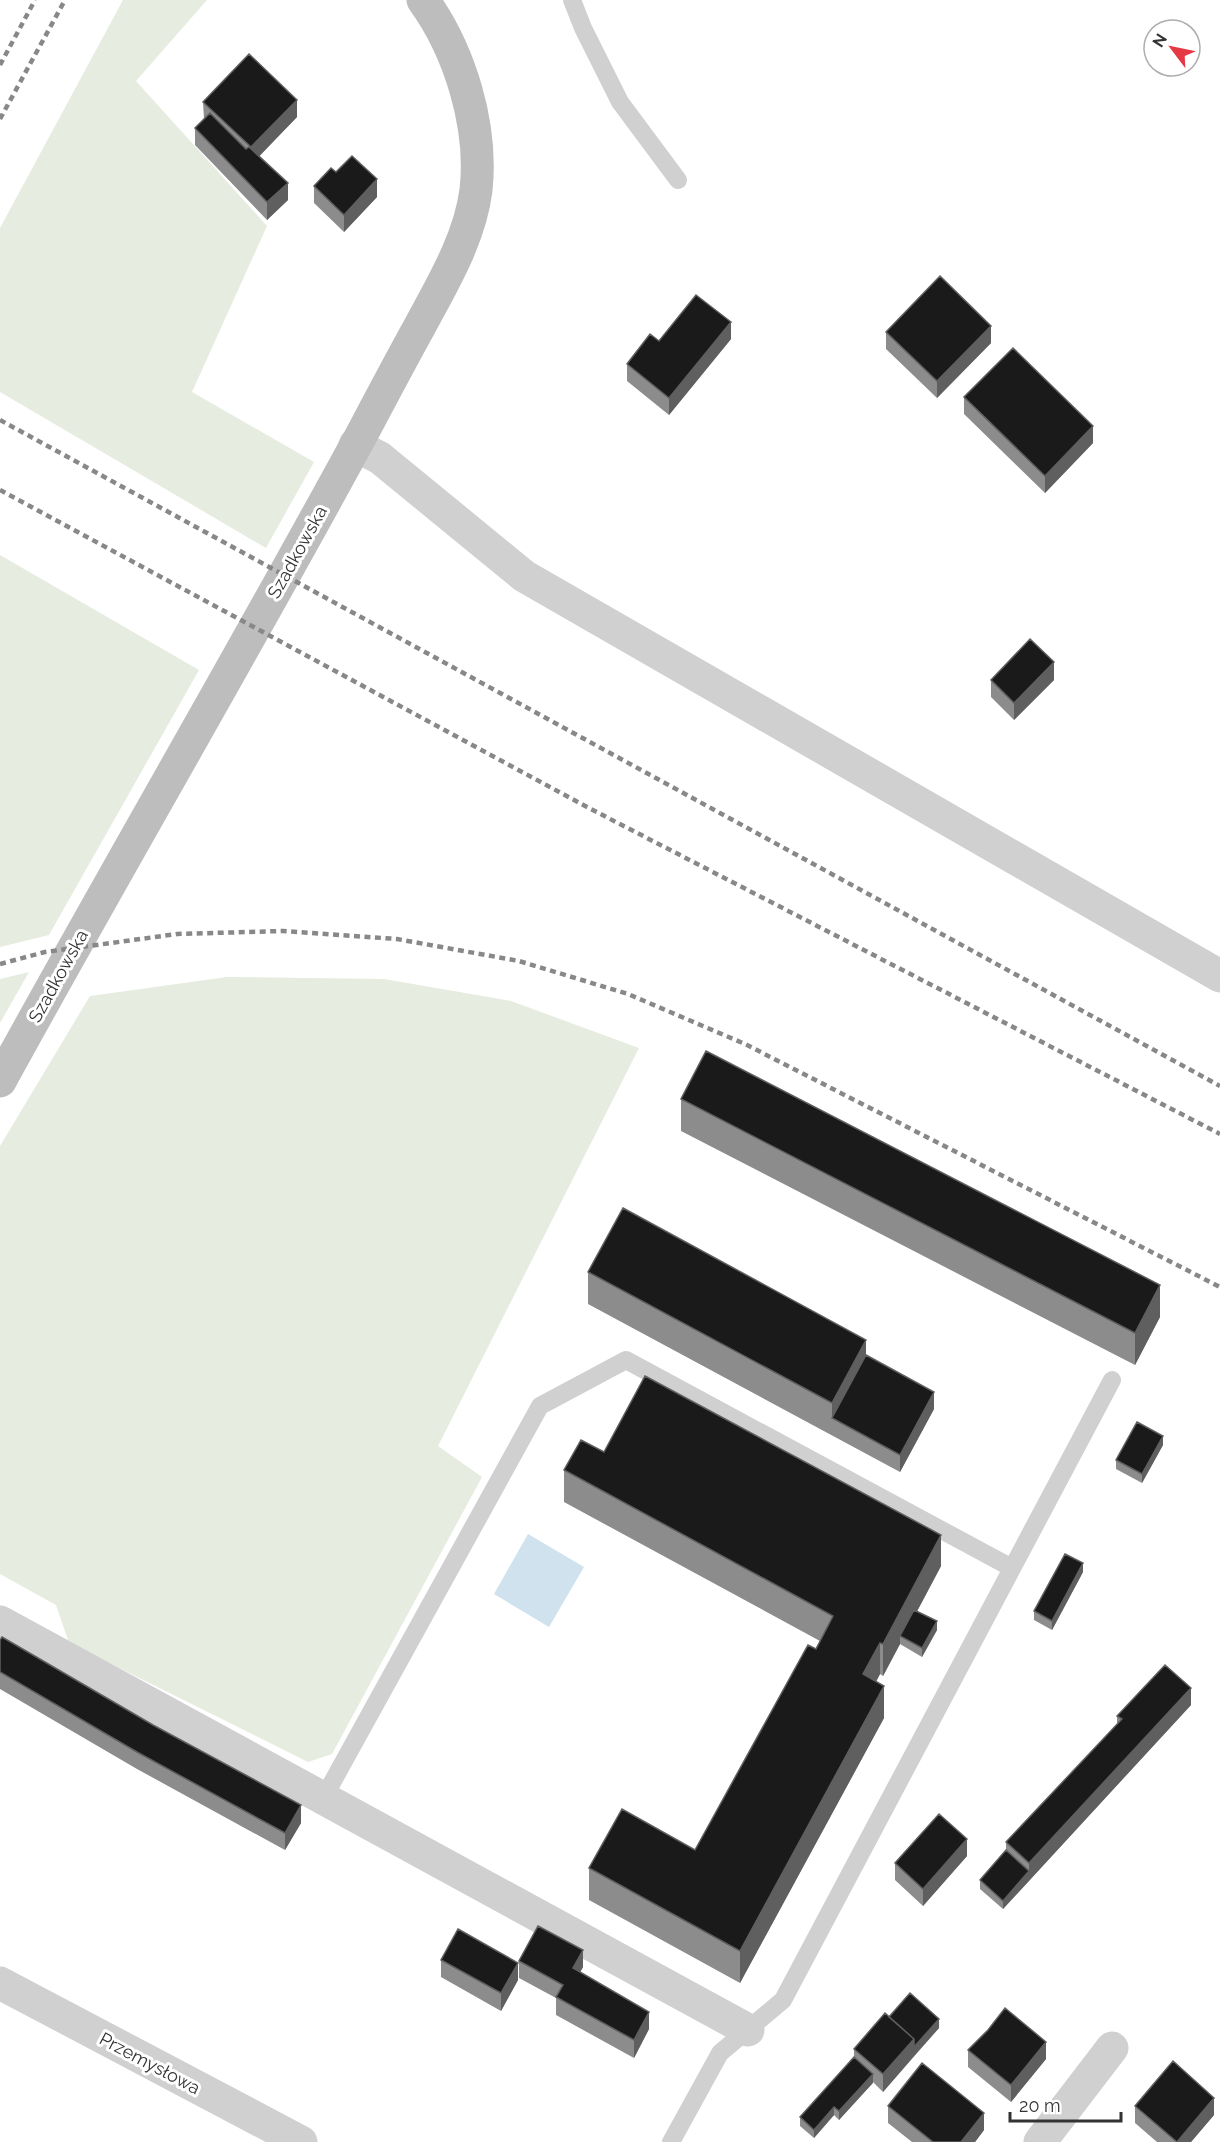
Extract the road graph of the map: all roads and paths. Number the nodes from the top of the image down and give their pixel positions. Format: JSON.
{"nodes":[{"id":1,"x":423,"y":0,"type":"edge"},
{"id":2,"x":572,"y":0,"type":"edge"},
{"id":3,"x":678,"y":180,"type":"dead end"},
{"id":4,"x":355,"y":445,"type":"junction"},
{"id":5,"x":1220,"y":976,"type":"edge"},
{"id":6,"x":0,"y":1081,"type":"edge"},
{"id":7,"x":1112,"y":1380,"type":"dead end"},
{"id":8,"x":1012,"y":1568,"type":"junction"},
{"id":9,"x":0,"y":1622,"type":"edge"},
{"id":10,"x":323,"y":1799,"type":"junction"},
{"id":11,"x":0,"y":1983,"type":"edge"},
{"id":12,"x":748,"y":2030,"type":"junction"},
{"id":13,"x":1112,"y":2048,"type":"dead end"},
{"id":14,"x":300,"y":2142,"type":"edge"},
{"id":15,"x":671,"y":2142,"type":"edge"},
{"id":16,"x":1040,"y":2142,"type":"edge"}],
"edges":[{"from":1,"to":4,"type":"street","name":"Szadkowska"},
{"from":2,"to":3,"type":"lane"},
{"from":4,"to":5,"type":"street"},
{"from":4,"to":6,"type":"street","name":"Szadkowska"},
{"from":7,"to":8,"type":"lane"},
{"from":8,"to":10,"type":"lane"},
{"from":8,"to":12,"type":"lane"},
{"from":9,"to":10,"type":"street"},
{"from":10,"to":12,"type":"street"},
{"from":11,"to":14,"type":"street","name":"Przemysłowa"},
{"from":12,"to":15,"type":"lane"},
{"from":13,"to":16,"type":"street"}]}
